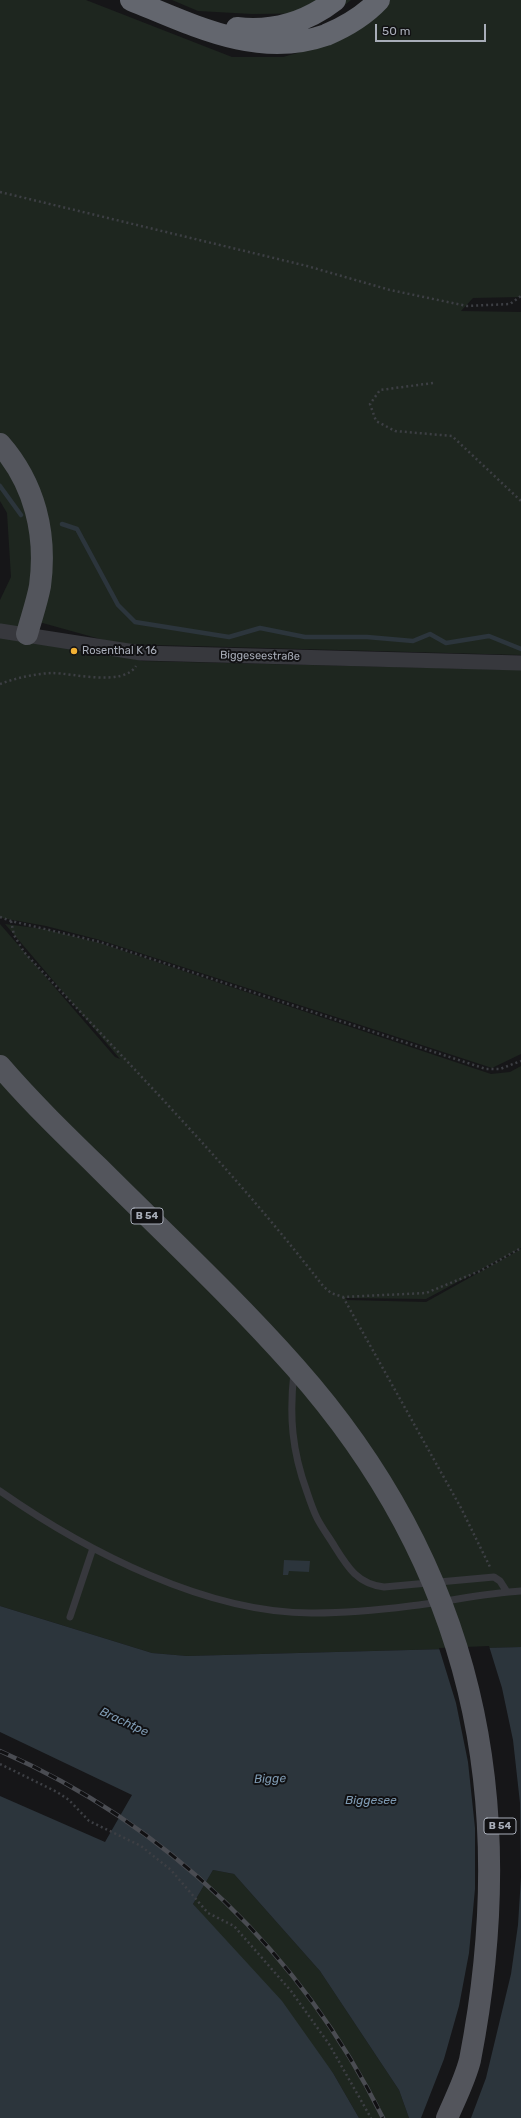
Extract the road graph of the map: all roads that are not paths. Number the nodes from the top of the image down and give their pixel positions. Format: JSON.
{"nodes":[{"id":1,"x":131,"y":0,"type":"edge"},
{"id":2,"x":335,"y":0,"type":"edge"},
{"id":3,"x":379,"y":0,"type":"edge"},
{"id":4,"x":191,"y":24,"type":"junction"},
{"id":5,"x":0,"y":444,"type":"edge"},
{"id":6,"x":0,"y":631,"type":"edge"},
{"id":7,"x":27,"y":634,"type":"junction"},
{"id":8,"x":521,"y":663,"type":"edge"},
{"id":9,"x":0,"y":1066,"type":"edge"},
{"id":10,"x":294,"y":1366,"type":"junction"},
{"id":11,"x":0,"y":1491,"type":"edge"},
{"id":12,"x":93,"y":1548,"type":"junction"},
{"id":13,"x":521,"y":1591,"type":"edge"},
{"id":14,"x":507,"y":1592,"type":"junction"},
{"id":15,"x":70,"y":1617,"type":"dead end"},
{"id":16,"x":447,"y":2118,"type":"edge"}],
"edges":[{"from":1,"to":4,"type":"highway"},
{"from":2,"to":4,"type":"highway"},
{"from":3,"to":4,"type":"highway"},
{"from":5,"to":7,"type":"main road"},
{"from":6,"to":7,"type":"street","name":"Biggeseestraße"},
{"from":7,"to":8,"type":"street","name":"Biggeseestraße"},
{"from":9,"to":10,"type":"main road","number":"B 54"},
{"from":10,"to":14,"type":"lane"},
{"from":10,"to":16,"type":"main road","number":"B 54"},
{"from":11,"to":12,"type":"lane"},
{"from":12,"to":14,"type":"lane"},
{"from":12,"to":15,"type":"lane"},
{"from":13,"to":14,"type":"lane"}]}
